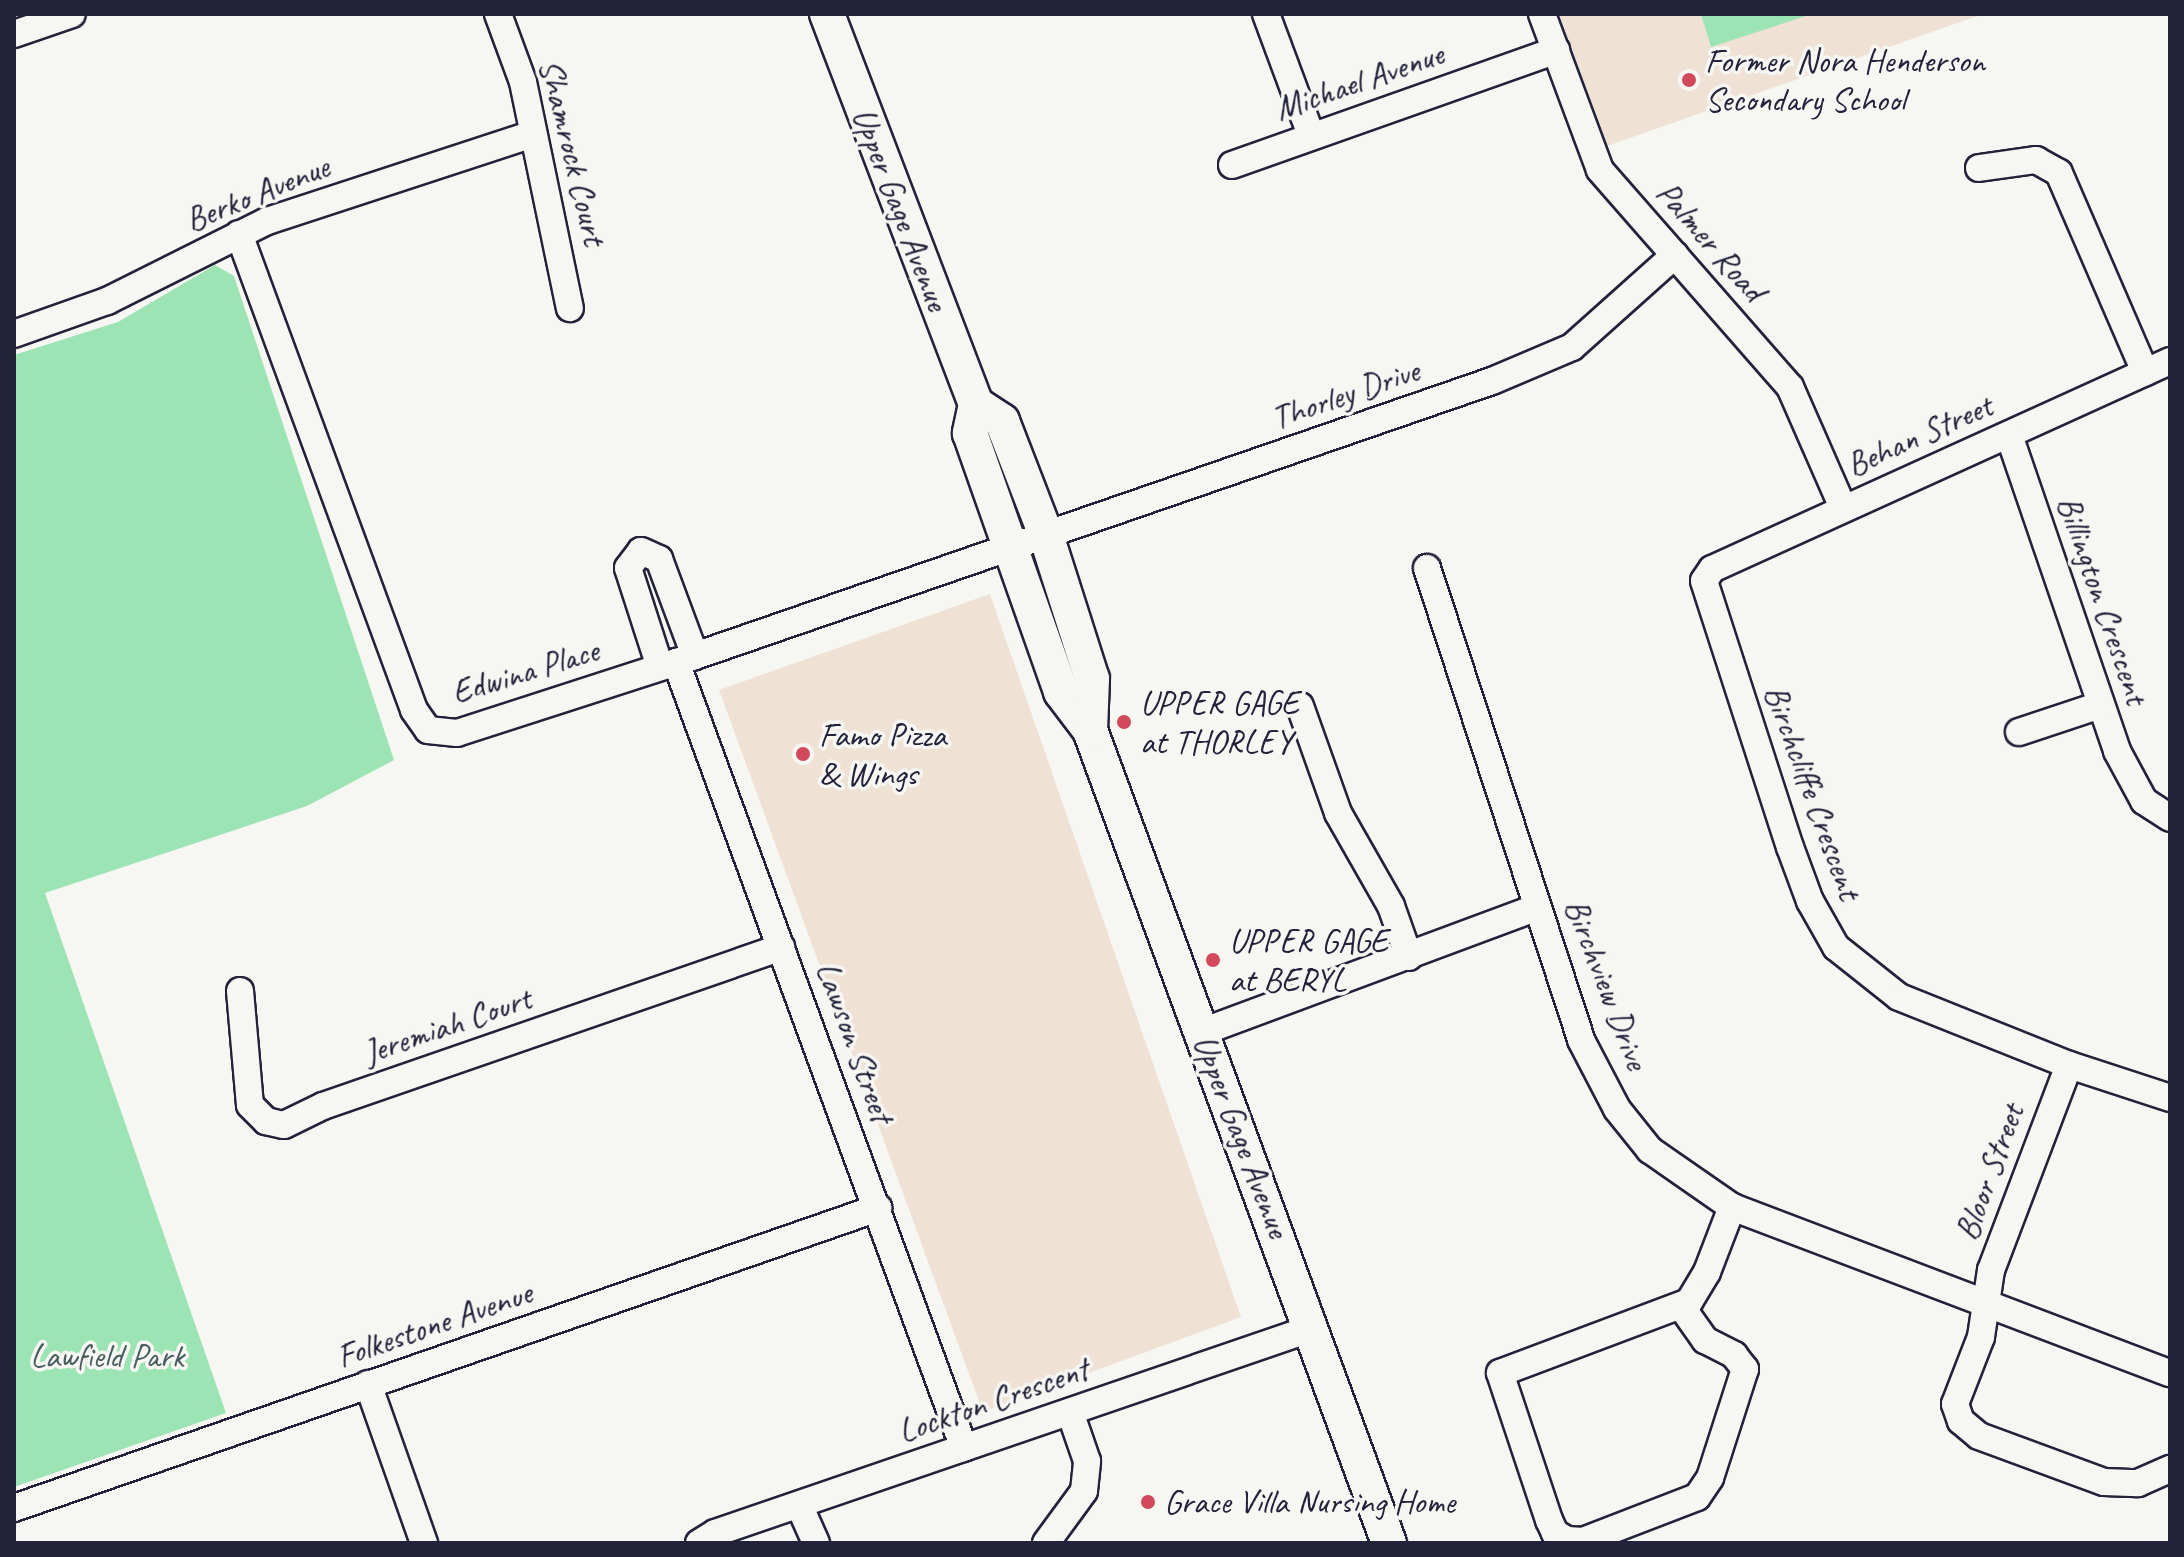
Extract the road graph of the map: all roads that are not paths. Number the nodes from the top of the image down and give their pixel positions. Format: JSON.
{"nodes":[{"id":1,"x":72,"y":14,"type":"edge"},
{"id":2,"x":498,"y":14,"type":"edge"},
{"id":3,"x":827,"y":14,"type":"edge"},
{"id":4,"x":1266,"y":14,"type":"edge"},
{"id":5,"x":1542,"y":14,"type":"edge"},
{"id":6,"x":14,"y":34,"type":"edge"},
{"id":7,"x":1556,"y":50,"type":"junction"},
{"id":8,"x":533,"y":134,"type":"junction"},
{"id":9,"x":1311,"y":135,"type":"junction"},
{"id":10,"x":1232,"y":165,"type":"dead end"},
{"id":11,"x":1979,"y":168,"type":"dead end"},
{"id":12,"x":239,"y":234,"type":"junction"},
{"id":13,"x":1675,"y":255,"type":"junction"},
{"id":14,"x":570,"y":308,"type":"dead end"},
{"id":15,"x":14,"y":334,"type":"edge"},
{"id":16,"x":2170,"y":361,"type":"edge"},
{"id":17,"x":2145,"y":372,"type":"junction"},
{"id":18,"x":976,"y":404,"type":"junction"},
{"id":19,"x":2009,"y":435,"type":"junction"},
{"id":20,"x":1843,"y":508,"type":"junction"},
{"id":21,"x":1046,"y":535,"type":"junction"},
{"id":22,"x":1008,"y":548,"type":"junction"},
{"id":23,"x":1427,"y":568,"type":"dead end"},
{"id":24,"x":1704,"y":581,"type":"joint"},
{"id":25,"x":677,"y":662,"type":"junction"},
{"id":26,"x":2100,"y":705,"type":"junction"},
{"id":27,"x":1300,"y":706,"type":"dead end"},
{"id":28,"x":1090,"y":730,"type":"junction"},
{"id":29,"x":2019,"y":732,"type":"dead end"},
{"id":30,"x":2170,"y":818,"type":"edge"},
{"id":31,"x":1538,"y":907,"type":"junction"},
{"id":32,"x":781,"y":947,"type":"junction"},
{"id":33,"x":1409,"y":957,"type":"junction"},
{"id":34,"x":240,"y":991,"type":"dead end"},
{"id":35,"x":1202,"y":1032,"type":"junction"},
{"id":36,"x":2069,"y":1065,"type":"junction"},
{"id":37,"x":2170,"y":1098,"type":"edge"},
{"id":38,"x":1732,"y":1207,"type":"junction"},
{"id":39,"x":878,"y":1208,"type":"junction"},
{"id":40,"x":1681,"y":1306,"type":"junction"},
{"id":41,"x":1983,"y":1306,"type":"junction"},
{"id":42,"x":1313,"y":1328,"type":"junction"},
{"id":43,"x":2170,"y":1373,"type":"edge"},
{"id":44,"x":368,"y":1384,"type":"junction"},
{"id":45,"x":1070,"y":1412,"type":"junction"},
{"id":46,"x":964,"y":1448,"type":"junction"},
{"id":47,"x":2170,"y":1469,"type":"edge"},
{"id":48,"x":800,"y":1507,"type":"junction"},
{"id":49,"x":14,"y":1508,"type":"edge"},
{"id":50,"x":424,"y":1543,"type":"edge"},
{"id":51,"x":699,"y":1543,"type":"edge"},
{"id":52,"x":816,"y":1543,"type":"edge"},
{"id":53,"x":1046,"y":1543,"type":"edge"},
{"id":54,"x":1389,"y":1543,"type":"edge"}],
"edges":[{"from":1,"to":6,"type":"street"},
{"from":2,"to":8,"type":"street","name":"Shamrock Court"},
{"from":3,"to":18,"type":"main road","name":"Upper Gage Avenue"},
{"from":4,"to":9,"type":"street"},
{"from":5,"to":7,"type":"street","name":"Palmer Road"},
{"from":7,"to":9,"type":"street","name":"Michael Avenue"},
{"from":7,"to":13,"type":"street","name":"Palmer Road"},
{"from":8,"to":12,"type":"street","name":"Berko Avenue"},
{"from":8,"to":14,"type":"street","name":"Shamrock Court"},
{"from":9,"to":10,"type":"street","name":"Michael Avenue"},
{"from":11,"to":17,"type":"street"},
{"from":12,"to":15,"type":"street","name":"Berko Avenue"},
{"from":12,"to":25,"type":"street","name":"Edwina Place"},
{"from":13,"to":20,"type":"street","name":"Palmer Road"},
{"from":13,"to":21,"type":"street","name":"Thorley Drive"},
{"from":16,"to":17,"type":"street","name":"Behan Street"},
{"from":17,"to":19,"type":"street","name":"Behan Street"},
{"from":18,"to":21,"type":"main road","name":"Upper Gage Avenue"},
{"from":18,"to":22,"type":"main road","name":"Upper Gage Avenue"},
{"from":19,"to":20,"type":"street","name":"Behan Street"},
{"from":19,"to":26,"type":"street","name":"Billington Crescent"},
{"from":20,"to":24,"type":"street","name":"Behan Street"},
{"from":21,"to":22,"type":"street","name":"Thorley Drive"},
{"from":21,"to":28,"type":"main road","name":"Upper Gage Avenue"},
{"from":22,"to":25,"type":"street","name":"Edwina Place"},
{"from":22,"to":28,"type":"main road","name":"Upper Gage Avenue"},
{"from":23,"to":31,"type":"street","name":"Birchview Drive"},
{"from":24,"to":36,"type":"street","name":"Birchcliffe Crescent"},
{"from":25,"to":32,"type":"street","name":"Lawson Street"},
{"from":26,"to":29,"type":"street"},
{"from":26,"to":30,"type":"street","name":"Billington Crescent"},
{"from":27,"to":33,"type":"street"},
{"from":28,"to":35,"type":"main road","name":"Upper Gage Avenue"},
{"from":31,"to":33,"type":"street"},
{"from":31,"to":38,"type":"street","name":"Birchview Drive"},
{"from":32,"to":34,"type":"street","name":"Jeremiah Court"},
{"from":32,"to":39,"type":"street","name":"Lawson Street"},
{"from":33,"to":35,"type":"street"},
{"from":35,"to":42,"type":"main road","name":"Upper Gage Avenue"},
{"from":36,"to":37,"type":"street","name":"Birchcliffe Crescent"},
{"from":36,"to":41,"type":"street","name":"Bloor Street"},
{"from":38,"to":40,"type":"street"},
{"from":38,"to":41,"type":"street","name":"Birchview Drive"},
{"from":39,"to":44,"type":"street","name":"Folkestone Avenue"},
{"from":39,"to":46,"type":"street","name":"Lawson Street"},
{"from":40,"to":40,"type":"street"},
{"from":41,"to":43,"type":"street","name":"Birchview Drive"},
{"from":41,"to":47,"type":"street","name":"Bloor Street"},
{"from":42,"to":45,"type":"street","name":"Lockton Crescent"},
{"from":42,"to":54,"type":"main road","name":"Upper Gage Avenue"},
{"from":44,"to":49,"type":"street","name":"Folkestone Avenue"},
{"from":44,"to":50,"type":"street"},
{"from":45,"to":46,"type":"street","name":"Lockton Crescent"},
{"from":45,"to":53,"type":"street"},
{"from":46,"to":48,"type":"street","name":"Lockton Crescent"},
{"from":48,"to":51,"type":"street","name":"Lockton Crescent"},
{"from":48,"to":52,"type":"street"}]}
